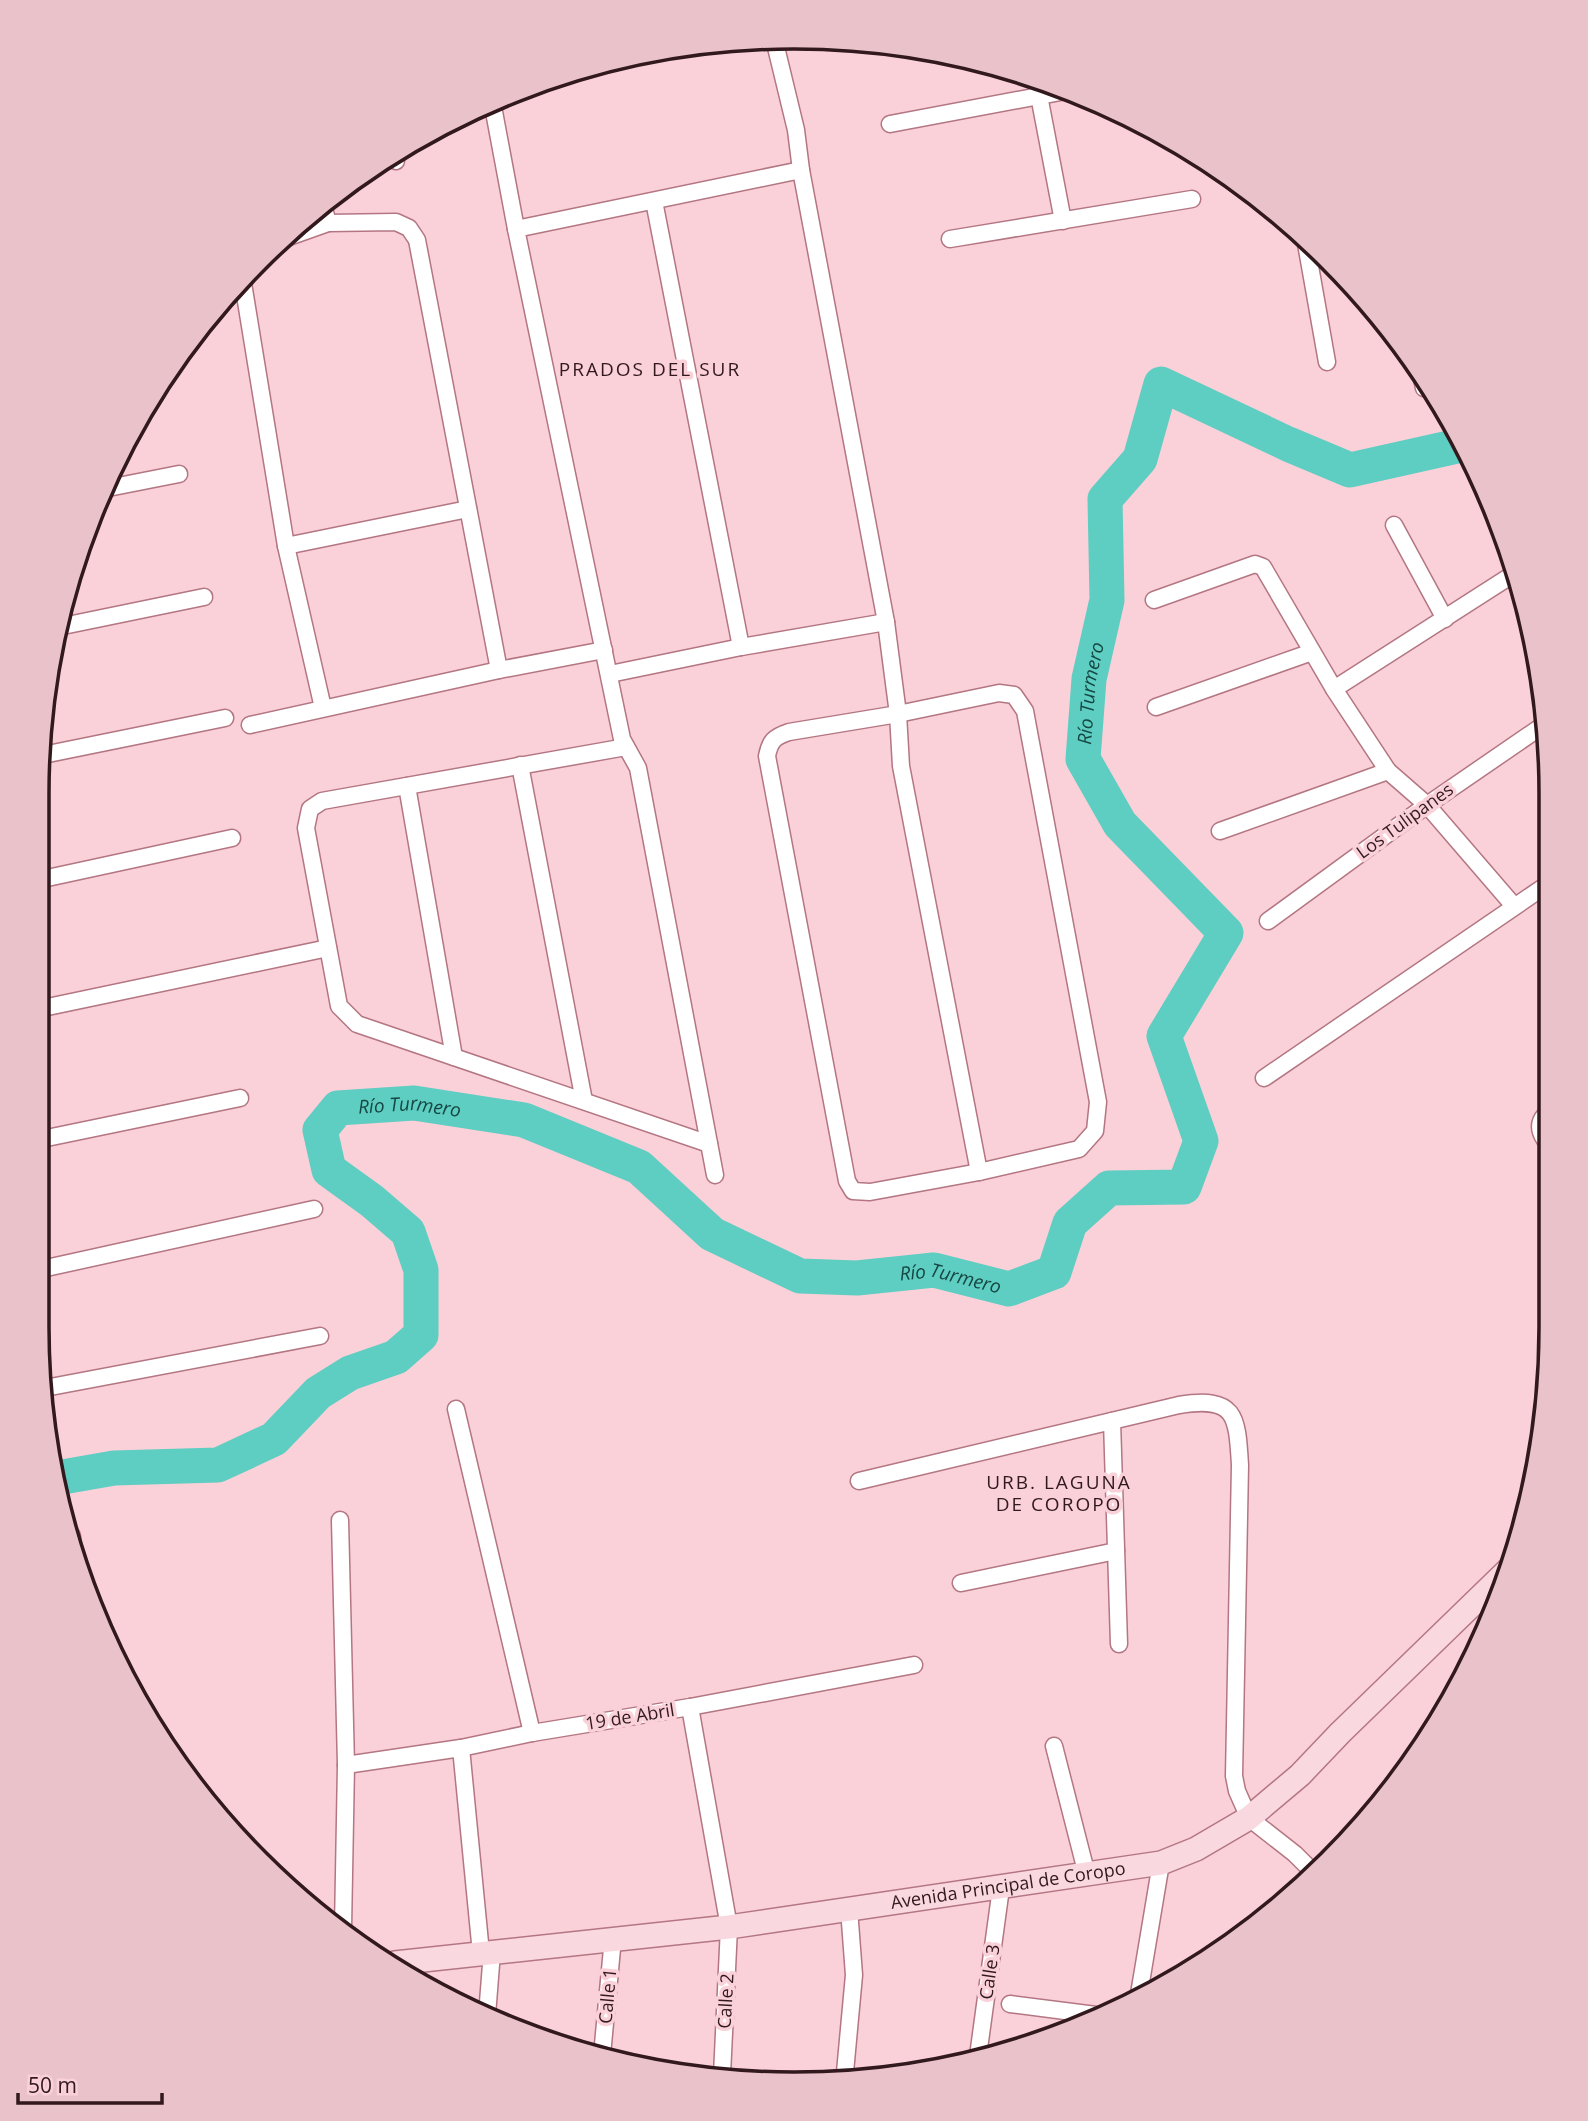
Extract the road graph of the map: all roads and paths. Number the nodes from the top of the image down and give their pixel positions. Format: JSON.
{"nodes":[{"id":1,"x":777,"y":50,"type":"edge"},
{"id":2,"x":1039,"y":91,"type":"edge"},
{"id":3,"x":1049,"y":95,"type":"edge"},
{"id":4,"x":1040,"y":97,"type":"junction"},
{"id":5,"x":494,"y":113,"type":"edge"},
{"id":6,"x":890,"y":124,"type":"dead end"},
{"id":7,"x":801,"y":170,"type":"junction"},
{"id":8,"x":1192,"y":199,"type":"dead end"},
{"id":9,"x":654,"y":201,"type":"junction"},
{"id":10,"x":326,"y":215,"type":"edge"},
{"id":11,"x":1063,"y":221,"type":"junction"},
{"id":12,"x":328,"y":223,"type":"junction"},
{"id":13,"x":516,"y":229,"type":"junction"},
{"id":14,"x":307,"y":230,"type":"edge"},
{"id":15,"x":950,"y":239,"type":"dead end"},
{"id":16,"x":1308,"y":255,"type":"edge"},
{"id":17,"x":244,"y":292,"type":"edge"},
{"id":18,"x":1327,"y":362,"type":"dead end"},
{"id":19,"x":179,"y":474,"type":"dead end"},
{"id":20,"x":116,"y":486,"type":"edge"},
{"id":21,"x":468,"y":509,"type":"junction"},
{"id":22,"x":1394,"y":525,"type":"dead end"},
{"id":23,"x":286,"y":546,"type":"junction"},
{"id":24,"x":1507,"y":579,"type":"edge"},
{"id":25,"x":204,"y":597,"type":"dead end"},
{"id":26,"x":1154,"y":600,"type":"dead end"},
{"id":27,"x":1445,"y":619,"type":"junction"},
{"id":28,"x":886,"y":622,"type":"junction"},
{"id":29,"x":69,"y":625,"type":"edge"},
{"id":30,"x":741,"y":647,"type":"junction"},
{"id":31,"x":604,"y":650,"type":"junction"},
{"id":32,"x":1312,"y":652,"type":"junction"},
{"id":33,"x":499,"y":670,"type":"junction"},
{"id":34,"x":610,"y":674,"type":"junction"},
{"id":35,"x":1334,"y":689,"type":"junction"},
{"id":36,"x":1156,"y":707,"type":"dead end"},
{"id":37,"x":323,"y":708,"type":"junction"},
{"id":38,"x":898,"y":714,"type":"junction"},
{"id":39,"x":225,"y":718,"type":"dead end"},
{"id":40,"x":250,"y":725,"type":"dead end"},
{"id":41,"x":1536,"y":730,"type":"edge"},
{"id":42,"x":626,"y":747,"type":"junction"},
{"id":43,"x":51,"y":752,"type":"edge"},
{"id":44,"x":520,"y":765,"type":"junction"},
{"id":45,"x":1388,"y":771,"type":"junction"},
{"id":46,"x":407,"y":786,"type":"junction"},
{"id":47,"x":1427,"y":804,"type":"junction"},
{"id":48,"x":1220,"y":831,"type":"dead end"},
{"id":49,"x":232,"y":838,"type":"dead end"},
{"id":50,"x":49,"y":878,"type":"edge"},
{"id":51,"x":1539,"y":890,"type":"edge"},
{"id":52,"x":1514,"y":906,"type":"junction"},
{"id":53,"x":1268,"y":920,"type":"dead end"},
{"id":54,"x":328,"y":947,"type":"junction"},
{"id":55,"x":49,"y":1007,"type":"edge"},
{"id":56,"x":454,"y":1057,"type":"junction"},
{"id":57,"x":1264,"y":1078,"type":"dead end"},
{"id":58,"x":240,"y":1098,"type":"dead end"},
{"id":59,"x":584,"y":1101,"type":"junction"},
{"id":60,"x":49,"y":1138,"type":"edge"},
{"id":61,"x":709,"y":1144,"type":"junction"},
{"id":62,"x":979,"y":1172,"type":"junction"},
{"id":63,"x":715,"y":1175,"type":"dead end"},
{"id":64,"x":314,"y":1209,"type":"dead end"},
{"id":65,"x":49,"y":1267,"type":"edge"},
{"id":66,"x":320,"y":1336,"type":"dead end"},
{"id":67,"x":52,"y":1387,"type":"edge"},
{"id":68,"x":456,"y":1409,"type":"dead end"},
{"id":69,"x":1112,"y":1421,"type":"junction"},
{"id":70,"x":859,"y":1481,"type":"dead end"},
{"id":71,"x":340,"y":1520,"type":"dead end"},
{"id":72,"x":1116,"y":1551,"type":"junction"},
{"id":73,"x":961,"y":1583,"type":"dead end"},
{"id":74,"x":1492,"y":1586,"type":"edge"},
{"id":75,"x":1119,"y":1644,"type":"dead end"},
{"id":76,"x":914,"y":1665,"type":"dead end"},
{"id":77,"x":690,"y":1707,"type":"junction"},
{"id":78,"x":532,"y":1733,"type":"junction"},
{"id":79,"x":1054,"y":1746,"type":"dead end"},
{"id":80,"x":461,"y":1748,"type":"junction"},
{"id":81,"x":346,"y":1765,"type":"junction"},
{"id":82,"x":1249,"y":1818,"type":"junction"},
{"id":83,"x":1161,"y":1863,"type":"junction"},
{"id":84,"x":1307,"y":1866,"type":"edge"},
{"id":85,"x":1087,"y":1875,"type":"junction"},
{"id":86,"x":1001,"y":1888,"type":"junction"},
{"id":87,"x":849,"y":1909,"type":"junction"},
{"id":88,"x":343,"y":1920,"type":"edge"},
{"id":89,"x":729,"y":1927,"type":"junction"},
{"id":90,"x":613,"y":1938,"type":"junction"},
{"id":91,"x":486,"y":1953,"type":"junction"},
{"id":92,"x":405,"y":1962,"type":"edge"},
{"id":93,"x":1140,"y":1986,"type":"edge"},
{"id":94,"x":1010,"y":2004,"type":"dead end"},
{"id":95,"x":487,"y":2005,"type":"edge"},
{"id":96,"x":1083,"y":2013,"type":"edge"},
{"id":97,"x":603,"y":2047,"type":"edge"},
{"id":98,"x":979,"y":2049,"type":"edge"},
{"id":99,"x":722,"y":2068,"type":"edge"},
{"id":100,"x":845,"y":2070,"type":"edge"}],
"edges":[{"from":1,"to":7,"type":"street"},
{"from":2,"to":4,"type":"street"},
{"from":3,"to":4,"type":"street"},
{"from":4,"to":6,"type":"street"},
{"from":4,"to":11,"type":"street"},
{"from":5,"to":13,"type":"street"},
{"from":7,"to":9,"type":"street"},
{"from":7,"to":28,"type":"street"},
{"from":8,"to":11,"type":"street"},
{"from":9,"to":13,"type":"street"},
{"from":9,"to":30,"type":"street"},
{"from":10,"to":12,"type":"street"},
{"from":11,"to":15,"type":"street"},
{"from":12,"to":14,"type":"street"},
{"from":12,"to":21,"type":"street"},
{"from":13,"to":31,"type":"street"},
{"from":16,"to":18,"type":"street"},
{"from":17,"to":23,"type":"street"},
{"from":19,"to":20,"type":"street"},
{"from":21,"to":23,"type":"street"},
{"from":21,"to":33,"type":"street"},
{"from":22,"to":27,"type":"street"},
{"from":23,"to":37,"type":"street"},
{"from":24,"to":27,"type":"street"},
{"from":25,"to":29,"type":"street"},
{"from":26,"to":32,"type":"street"},
{"from":27,"to":35,"type":"street"},
{"from":28,"to":30,"type":"street"},
{"from":28,"to":38,"type":"street"},
{"from":30,"to":34,"type":"street"},
{"from":31,"to":33,"type":"street"},
{"from":31,"to":34,"type":"street"},
{"from":32,"to":35,"type":"street"},
{"from":32,"to":36,"type":"street"},
{"from":33,"to":37,"type":"street"},
{"from":34,"to":42,"type":"street"},
{"from":35,"to":45,"type":"street"},
{"from":37,"to":40,"type":"street"},
{"from":38,"to":62,"type":"street"},
{"from":38,"to":62,"type":"street"},
{"from":38,"to":62,"type":"street"},
{"from":39,"to":43,"type":"street"},
{"from":41,"to":47,"type":"street","name":"Los Tulipanes"},
{"from":42,"to":44,"type":"street"},
{"from":42,"to":61,"type":"street"},
{"from":44,"to":46,"type":"street"},
{"from":44,"to":59,"type":"street"},
{"from":45,"to":47,"type":"street"},
{"from":45,"to":48,"type":"street"},
{"from":46,"to":54,"type":"street"},
{"from":46,"to":56,"type":"street"},
{"from":47,"to":52,"type":"street"},
{"from":47,"to":53,"type":"street","name":"Los Tulipanes"},
{"from":49,"to":50,"type":"street"},
{"from":51,"to":52,"type":"street"},
{"from":52,"to":57,"type":"street"},
{"from":54,"to":55,"type":"street"},
{"from":54,"to":56,"type":"street"},
{"from":56,"to":59,"type":"street"},
{"from":58,"to":60,"type":"street"},
{"from":59,"to":61,"type":"street"},
{"from":61,"to":63,"type":"street"},
{"from":64,"to":65,"type":"street"},
{"from":66,"to":67,"type":"street"},
{"from":68,"to":78,"type":"street"},
{"from":69,"to":70,"type":"street"},
{"from":69,"to":72,"type":"street"},
{"from":69,"to":82,"type":"street"},
{"from":71,"to":81,"type":"street"},
{"from":72,"to":73,"type":"street"},
{"from":72,"to":75,"type":"street"},
{"from":74,"to":82,"type":"street","name":"Avenida Principal de Coropo"},
{"from":76,"to":77,"type":"street","name":"19 de Abril"},
{"from":77,"to":78,"type":"street","name":"19 de Abril"},
{"from":77,"to":89,"type":"street","name":"Calle 2"},
{"from":78,"to":80,"type":"street","name":"19 de Abril"},
{"from":79,"to":85,"type":"street"},
{"from":80,"to":81,"type":"street","name":"19 de Abril"},
{"from":80,"to":91,"type":"street"},
{"from":81,"to":88,"type":"street"},
{"from":82,"to":83,"type":"street","name":"Avenida Principal de Coropo"},
{"from":82,"to":84,"type":"street"},
{"from":83,"to":85,"type":"street","name":"Avenida Principal de Coropo"},
{"from":83,"to":93,"type":"street"},
{"from":85,"to":86,"type":"street","name":"Avenida Principal de Coropo"},
{"from":86,"to":87,"type":"street","name":"Avenida Principal de Coropo"},
{"from":86,"to":98,"type":"street","name":"Calle 3"},
{"from":87,"to":89,"type":"street","name":"Avenida Principal de Coropo"},
{"from":87,"to":100,"type":"street"},
{"from":89,"to":90,"type":"street","name":"Avenida Principal de Coropo"},
{"from":89,"to":99,"type":"street","name":"Calle 2"},
{"from":90,"to":91,"type":"street","name":"Avenida Principal de Coropo"},
{"from":90,"to":97,"type":"street","name":"Calle 1"},
{"from":91,"to":92,"type":"street","name":"Avenida Principal de Coropo"},
{"from":91,"to":95,"type":"street"},
{"from":94,"to":96,"type":"street"}]}
